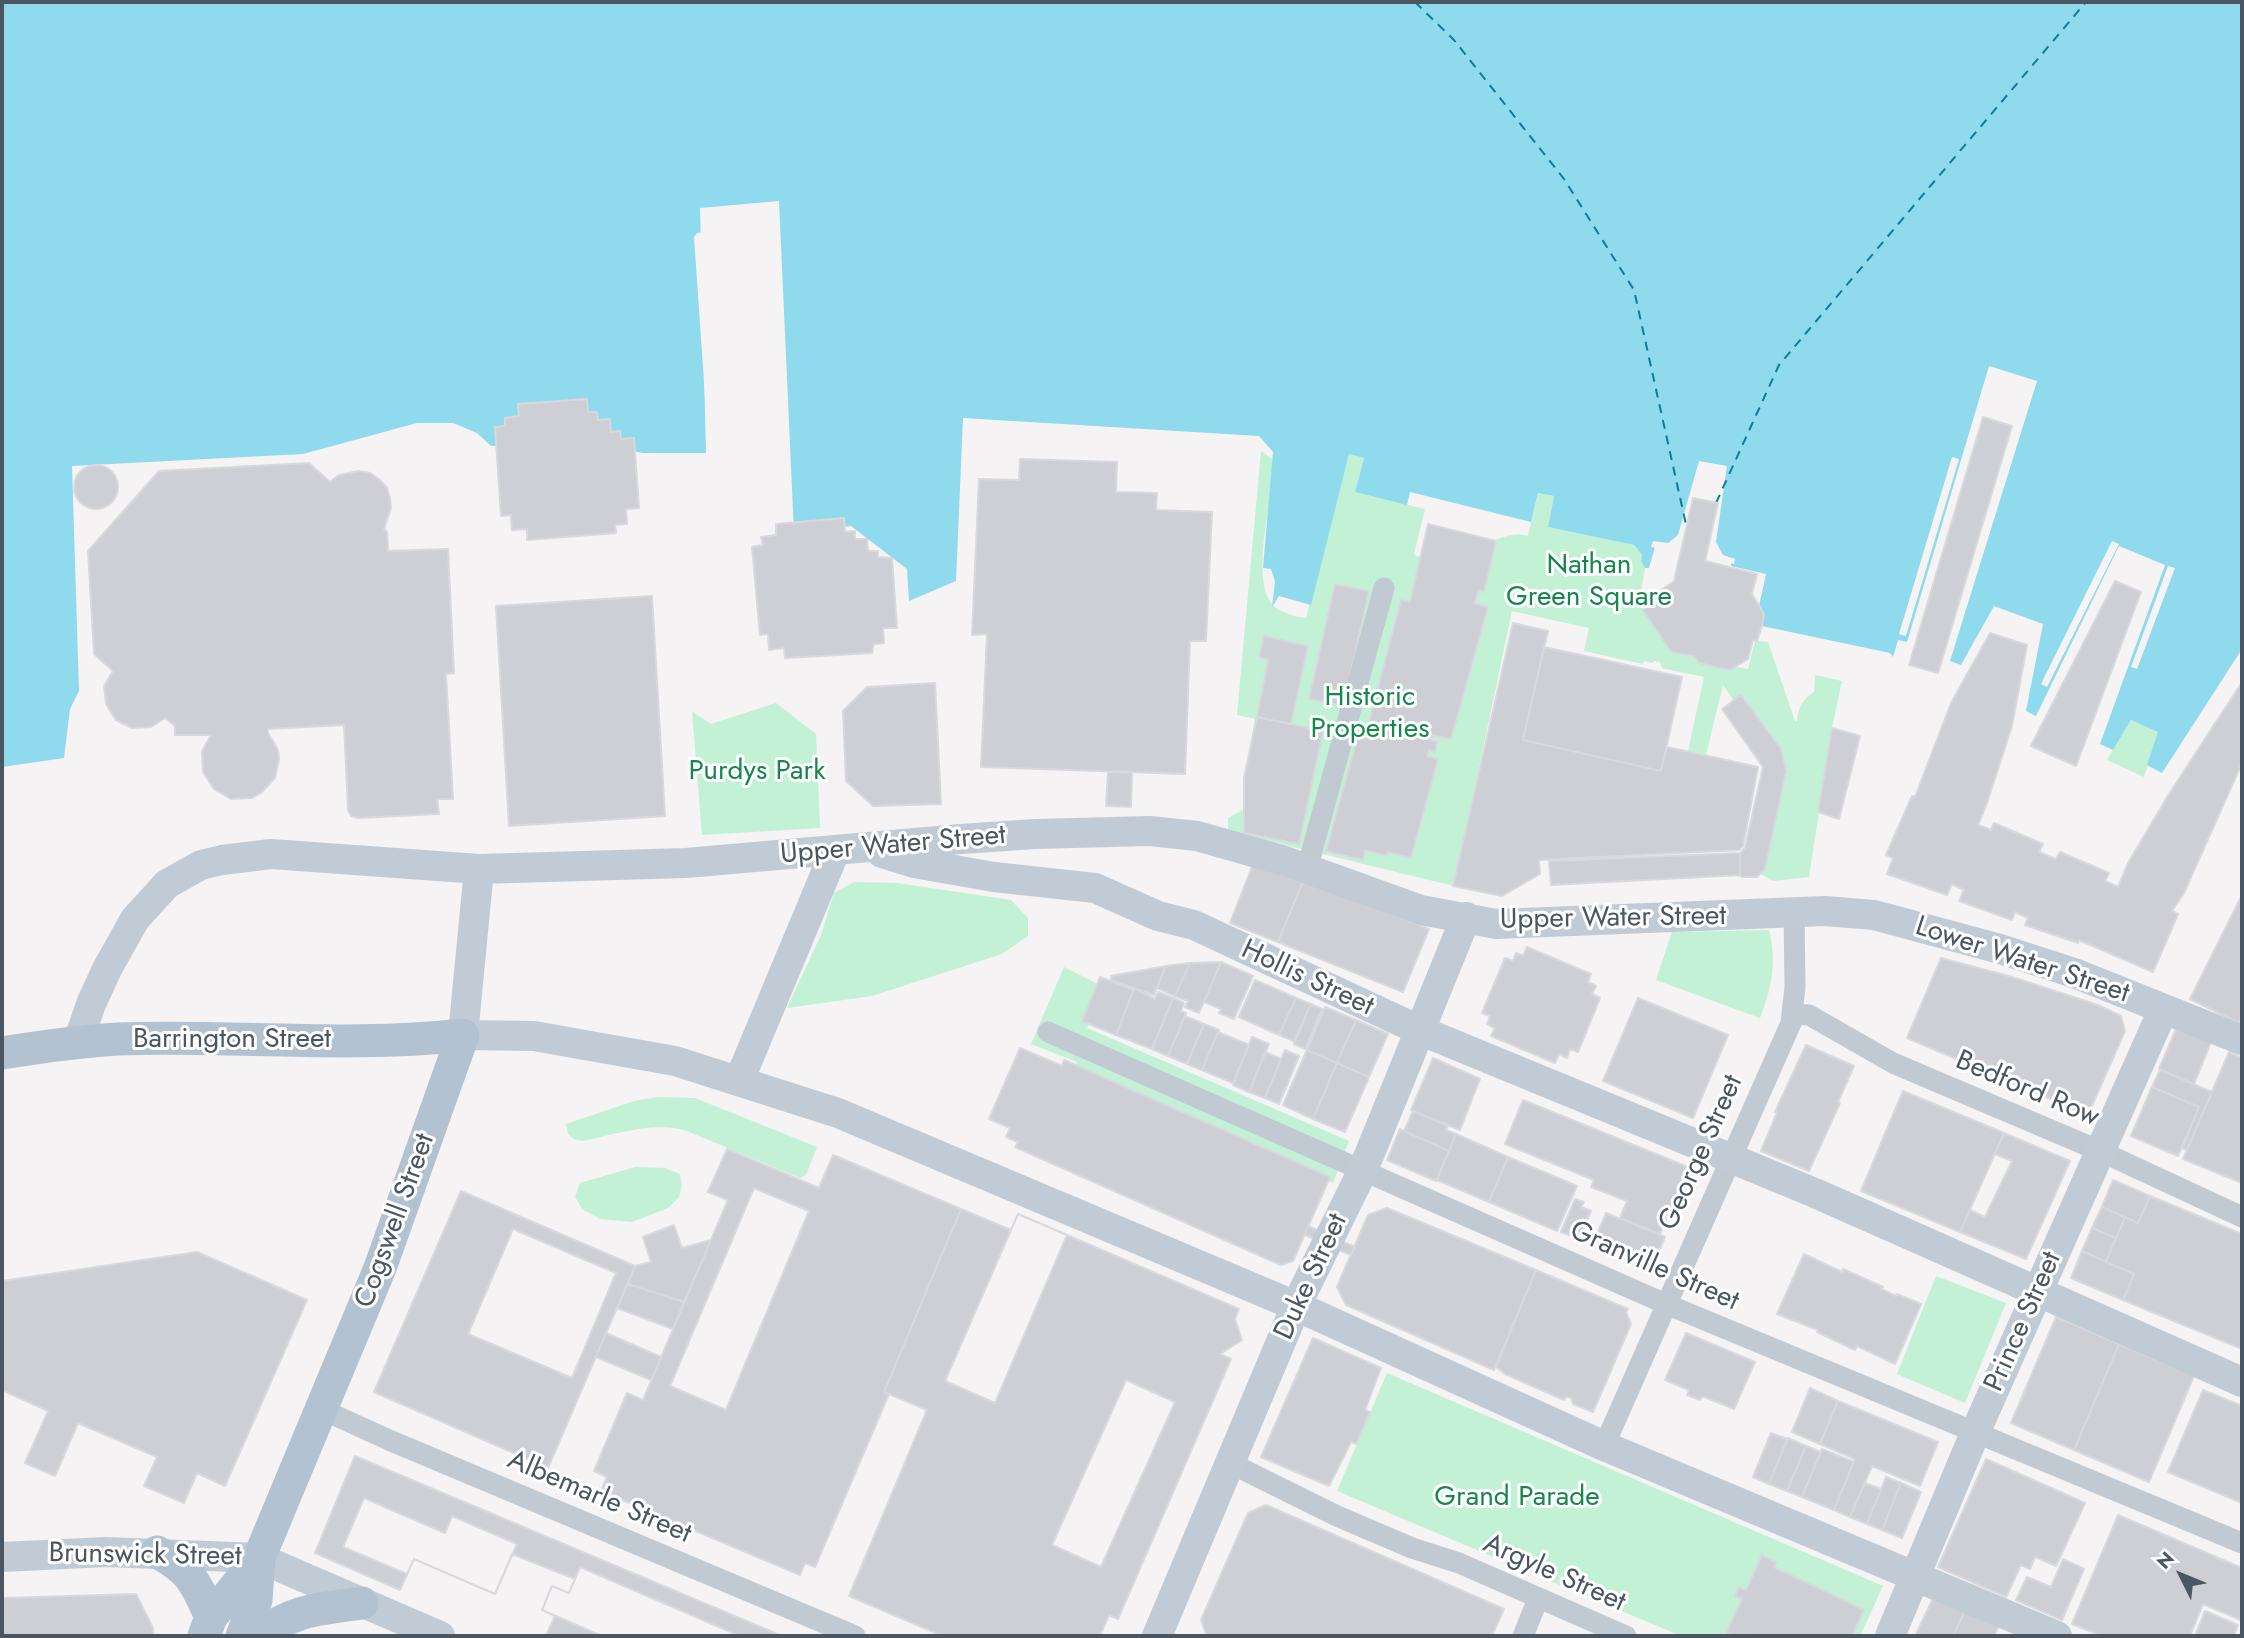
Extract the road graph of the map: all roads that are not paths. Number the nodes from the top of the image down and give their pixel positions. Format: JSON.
{"nodes":[{"id":1,"x":1384,"y":588,"type":"dead end"},
{"id":2,"x":870,"y":849,"type":"junction"},
{"id":3,"x":835,"y":852,"type":"junction"},
{"id":4,"x":479,"y":869,"type":"junction"},
{"id":5,"x":1307,"y":869,"type":"junction"},
{"id":6,"x":1794,"y":912,"type":"junction"},
{"id":7,"x":1466,"y":916,"type":"junction"},
{"id":8,"x":2163,"y":1010,"type":"junction"},
{"id":9,"x":1793,"y":1014,"type":"junction"},
{"id":10,"x":1419,"y":1030,"type":"junction"},
{"id":11,"x":1048,"y":1032,"type":"dead end"},
{"id":12,"x":463,"y":1035,"type":"junction"},
{"id":13,"x":2242,"y":1040,"type":"edge"},
{"id":14,"x":78,"y":1042,"type":"junction"},
{"id":15,"x":2,"y":1053,"type":"edge"},
{"id":16,"x":739,"y":1082,"type":"junction"},
{"id":17,"x":2100,"y":1151,"type":"junction"},
{"id":18,"x":1730,"y":1158,"type":"junction"},
{"id":19,"x":1363,"y":1170,"type":"junction"},
{"id":20,"x":2242,"y":1217,"type":"edge"},
{"id":21,"x":2037,"y":1293,"type":"junction"},
{"id":22,"x":1666,"y":1304,"type":"junction"},
{"id":23,"x":1296,"y":1306,"type":"junction"},
{"id":24,"x":2242,"y":1382,"type":"edge"},
{"id":25,"x":321,"y":1409,"type":"junction"},
{"id":26,"x":1975,"y":1433,"type":"junction"},
{"id":27,"x":1604,"y":1446,"type":"junction"},
{"id":28,"x":1230,"y":1463,"type":"junction"},
{"id":29,"x":2242,"y":1543,"type":"edge"},
{"id":30,"x":157,"y":1552,"type":"junction"},
{"id":31,"x":2,"y":1557,"type":"edge"},
{"id":32,"x":259,"y":1558,"type":"junction"},
{"id":33,"x":1916,"y":1577,"type":"junction"},
{"id":34,"x":1538,"y":1599,"type":"junction"},
{"id":35,"x":362,"y":1603,"type":"junction"},
{"id":36,"x":207,"y":1627,"type":"edge"},
{"id":37,"x":242,"y":1636,"type":"edge"},
{"id":38,"x":259,"y":1636,"type":"edge"},
{"id":39,"x":440,"y":1636,"type":"edge"},
{"id":40,"x":855,"y":1636,"type":"edge"},
{"id":41,"x":1157,"y":1636,"type":"edge"},
{"id":42,"x":1523,"y":1636,"type":"edge"},
{"id":43,"x":1626,"y":1636,"type":"edge"},
{"id":44,"x":1890,"y":1636,"type":"edge"},
{"id":45,"x":2057,"y":1636,"type":"edge"}],
"edges":[{"from":1,"to":5,"type":"street"},
{"from":2,"to":3,"type":"street","name":"Upper Water Street"},
{"from":2,"to":5,"type":"street","name":"Upper Water Street"},
{"from":2,"to":10,"type":"street","name":"Hollis Street"},
{"from":3,"to":4,"type":"street","name":"Upper Water Street"},
{"from":3,"to":16,"type":"street"},
{"from":4,"to":12,"type":"street","name":"Cogswell Street"},
{"from":4,"to":14,"type":"street","name":"Upper Water Street"},
{"from":5,"to":7,"type":"street","name":"Upper Water Street"},
{"from":6,"to":7,"type":"street","name":"Upper Water Street"},
{"from":6,"to":8,"type":"street","name":"Lower Water Street"},
{"from":6,"to":9,"type":"street","name":"George Street"},
{"from":7,"to":10,"type":"street","name":"Duke Street"},
{"from":8,"to":13,"type":"street","name":"Lower Water Street"},
{"from":8,"to":17,"type":"street","name":"Prince Street"},
{"from":9,"to":17,"type":"street","name":"Bedford Row"},
{"from":9,"to":18,"type":"street","name":"George Street"},
{"from":10,"to":18,"type":"street","name":"Hollis Street"},
{"from":10,"to":19,"type":"street","name":"Duke Street"},
{"from":11,"to":19,"type":"street","name":"Granville Street"},
{"from":12,"to":14,"type":"main road","name":"Barrington Street"},
{"from":12,"to":16,"type":"street"},
{"from":12,"to":25,"type":"main road","name":"Cogswell Street"},
{"from":14,"to":15,"type":"main road","name":"Barrington Street"},
{"from":16,"to":23,"type":"street"},
{"from":17,"to":20,"type":"street","name":"Bedford Row"},
{"from":17,"to":21,"type":"street","name":"Prince Street"},
{"from":18,"to":21,"type":"street","name":"Hollis Street"},
{"from":18,"to":22,"type":"street","name":"George Street"},
{"from":19,"to":22,"type":"street","name":"Granville Street"},
{"from":19,"to":23,"type":"street","name":"Duke Street"},
{"from":21,"to":24,"type":"street","name":"Hollis Street"},
{"from":21,"to":26,"type":"street","name":"Prince Street"},
{"from":22,"to":26,"type":"street","name":"Granville Street"},
{"from":22,"to":27,"type":"street","name":"George Street"},
{"from":23,"to":27,"type":"street"},
{"from":23,"to":28,"type":"street","name":"Duke Street"},
{"from":25,"to":32,"type":"main road","name":"Cogswell Street"},
{"from":25,"to":40,"type":"street","name":"Albemarle Street"},
{"from":26,"to":29,"type":"street","name":"Granville Street"},
{"from":26,"to":33,"type":"street","name":"Prince Street"},
{"from":27,"to":33,"type":"street"},
{"from":28,"to":34,"type":"street","name":"Argyle Street"},
{"from":28,"to":41,"type":"street","name":"Duke Street"},
{"from":30,"to":31,"type":"street","name":"Brunswick Street"},
{"from":30,"to":32,"type":"street","name":"Brunswick Street"},
{"from":30,"to":36,"type":"main road"},
{"from":32,"to":35,"type":"street","name":"Brunswick Street"},
{"from":32,"to":36,"type":"main road","name":"Cogswell Street"},
{"from":32,"to":37,"type":"main road","name":"Cogswell Street"},
{"from":33,"to":44,"type":"street","name":"Prince Street"},
{"from":33,"to":45,"type":"street"},
{"from":34,"to":42,"type":"street"},
{"from":34,"to":43,"type":"street","name":"Argyle Street"},
{"from":35,"to":38,"type":"main road"},
{"from":35,"to":39,"type":"street","name":"Brunswick Street"}]}
